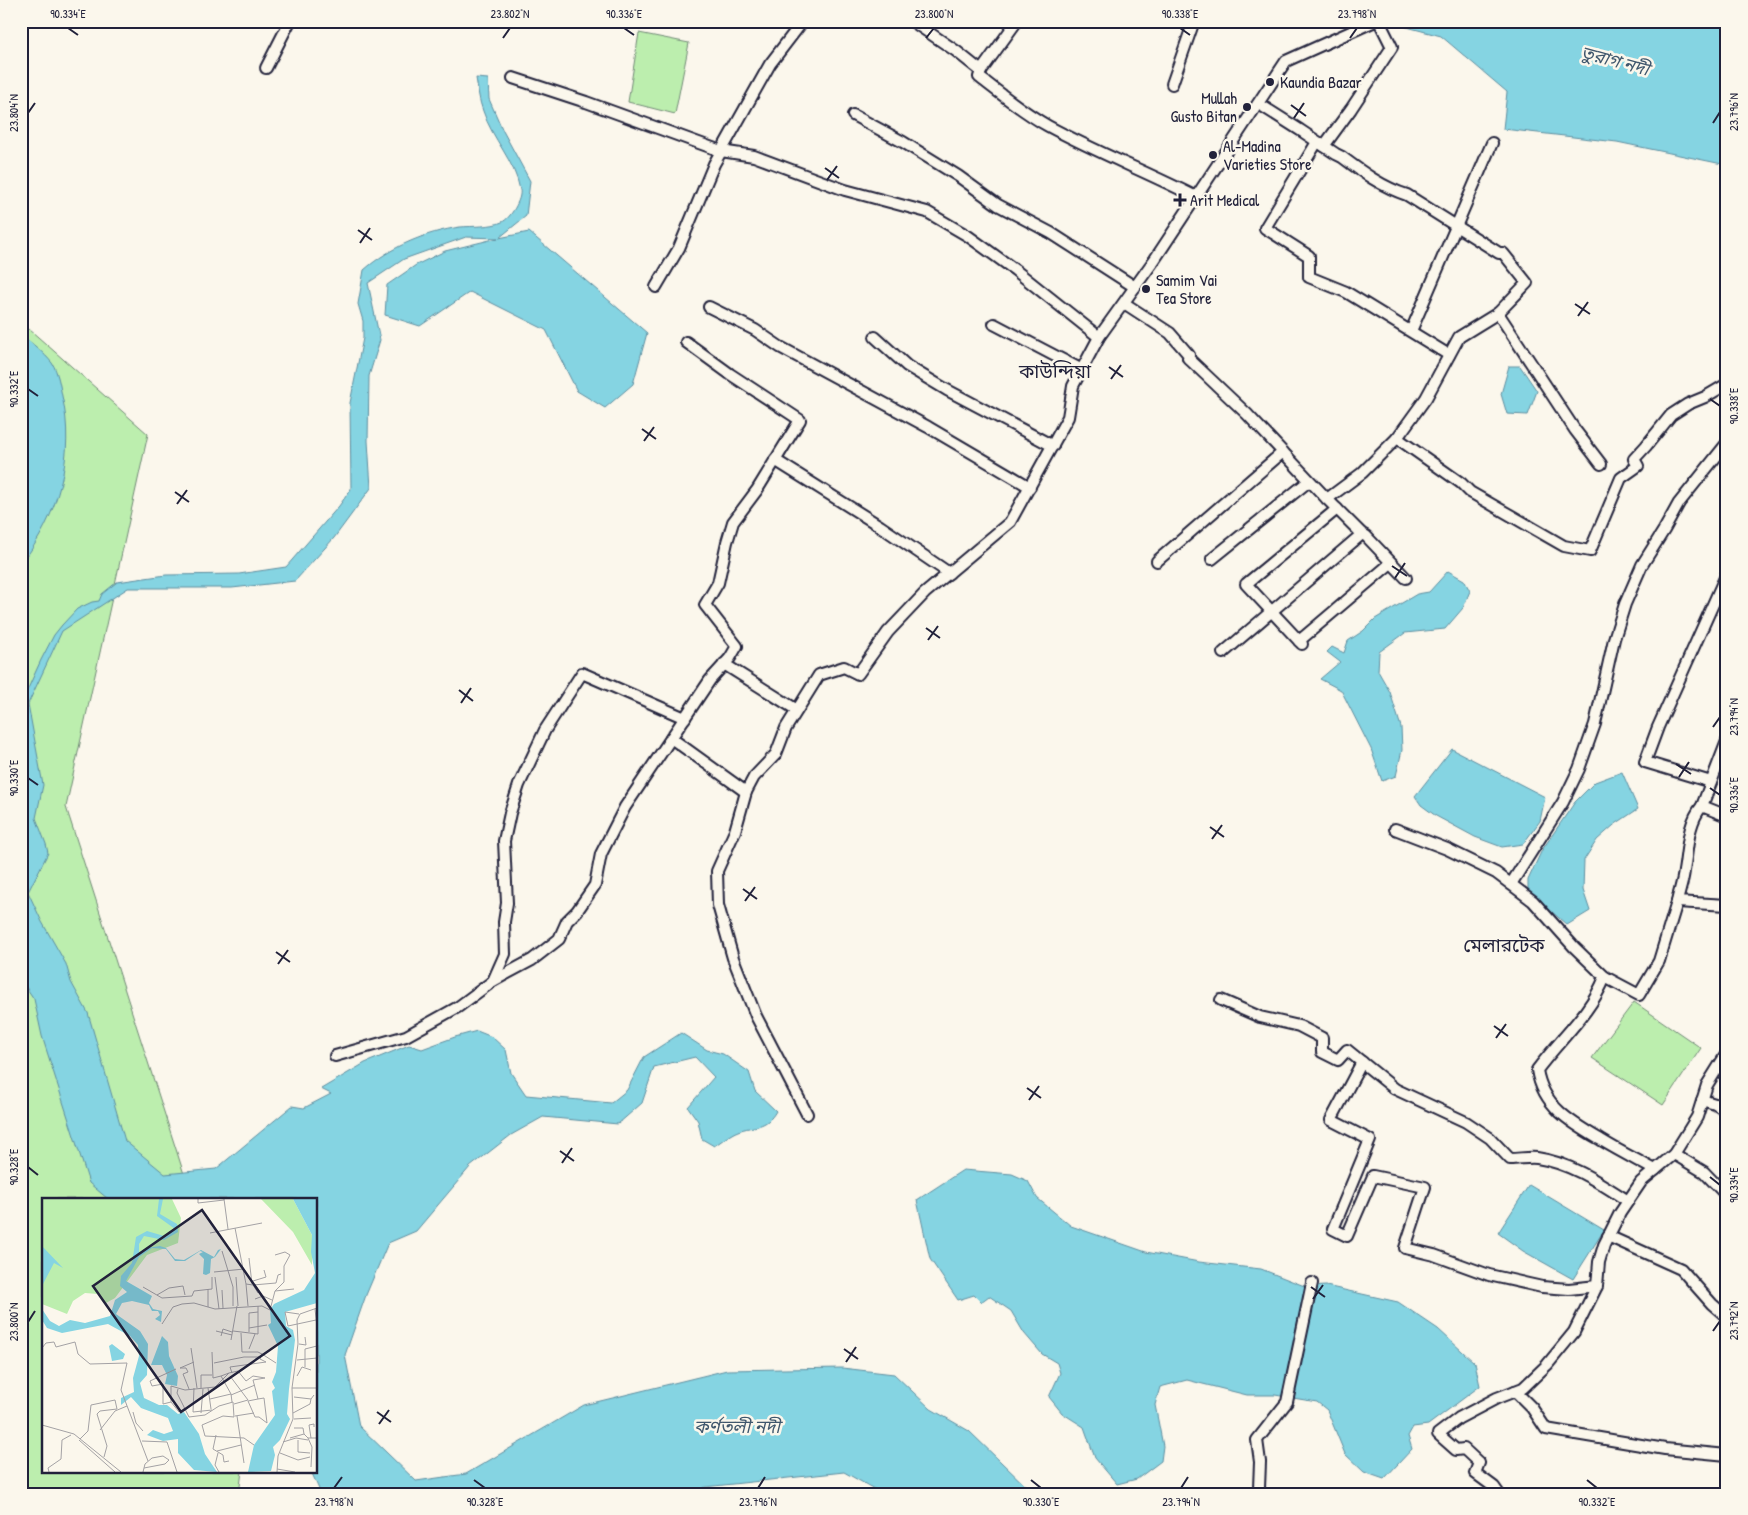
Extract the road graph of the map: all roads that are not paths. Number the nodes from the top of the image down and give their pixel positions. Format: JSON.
{"nodes":[{"id":1,"x":290,"y":21,"type":"edge"},
{"id":2,"x":803,"y":21,"type":"edge"},
{"id":3,"x":912,"y":21,"type":"edge"},
{"id":4,"x":1017,"y":21,"type":"edge"},
{"id":5,"x":1194,"y":21,"type":"edge"},
{"id":6,"x":1375,"y":21,"type":"edge"},
{"id":7,"x":1379,"y":21,"type":"edge"},
{"id":8,"x":266,"y":68,"type":"dead end"},
{"id":9,"x":981,"y":71,"type":"junction"},
{"id":10,"x":513,"y":78,"type":"dead end"},
{"id":11,"x":1172,"y":84,"type":"dead end"},
{"id":12,"x":1259,"y":104,"type":"junction"},
{"id":13,"x":853,"y":114,"type":"dead end"},
{"id":14,"x":1492,"y":143,"type":"dead end"},
{"id":15,"x":1321,"y":144,"type":"junction"},
{"id":16,"x":721,"y":151,"type":"junction"},
{"id":17,"x":1196,"y":197,"type":"junction"},
{"id":18,"x":1456,"y":225,"type":"junction"},
{"id":19,"x":656,"y":287,"type":"dead end"},
{"id":20,"x":1136,"y":287,"type":"junction"},
{"id":21,"x":1124,"y":303,"type":"junction"},
{"id":22,"x":709,"y":307,"type":"dead end"},
{"id":23,"x":1498,"y":313,"type":"junction"},
{"id":24,"x":994,"y":324,"type":"dead end"},
{"id":25,"x":1411,"y":331,"type":"junction"},
{"id":26,"x":875,"y":337,"type":"dead end"},
{"id":27,"x":1099,"y":337,"type":"junction"},
{"id":28,"x":686,"y":342,"type":"dead end"},
{"id":29,"x":1449,"y":355,"type":"junction"},
{"id":30,"x":1082,"y":370,"type":"junction"},
{"id":31,"x":1727,"y":384,"type":"edge"},
{"id":32,"x":1397,"y":438,"type":"junction"},
{"id":33,"x":1727,"y":443,"type":"edge"},
{"id":34,"x":1052,"y":446,"type":"junction"},
{"id":35,"x":1282,"y":452,"type":"junction"},
{"id":36,"x":775,"y":460,"type":"junction"},
{"id":37,"x":1601,"y":464,"type":"dead end"},
{"id":38,"x":1309,"y":480,"type":"junction"},
{"id":39,"x":1030,"y":487,"type":"junction"},
{"id":40,"x":1327,"y":499,"type":"junction"},
{"id":41,"x":1337,"y":509,"type":"junction"},
{"id":42,"x":1362,"y":534,"type":"junction"},
{"id":43,"x":1212,"y":560,"type":"dead end"},
{"id":44,"x":1156,"y":561,"type":"dead end"},
{"id":45,"x":1391,"y":563,"type":"junction"},
{"id":46,"x":949,"y":573,"type":"junction"},
{"id":47,"x":1727,"y":573,"type":"edge"},
{"id":48,"x":1406,"y":578,"type":"dead end"},
{"id":49,"x":1272,"y":611,"type":"junction"},
{"id":50,"x":1223,"y":653,"type":"dead end"},
{"id":51,"x":724,"y":664,"type":"junction"},
{"id":52,"x":797,"y":710,"type":"junction"},
{"id":53,"x":685,"y":718,"type":"junction"},
{"id":54,"x":672,"y":738,"type":"junction"},
{"id":55,"x":1727,"y":741,"type":"edge"},
{"id":56,"x":1711,"y":782,"type":"junction"},
{"id":57,"x":746,"y":792,"type":"junction"},
{"id":58,"x":1702,"y":806,"type":"junction"},
{"id":59,"x":1727,"y":816,"type":"edge"},
{"id":60,"x":1394,"y":829,"type":"dead end"},
{"id":61,"x":1511,"y":884,"type":"junction"},
{"id":62,"x":1677,"y":902,"type":"junction"},
{"id":63,"x":1727,"y":905,"type":"edge"},
{"id":64,"x":1605,"y":977,"type":"junction"},
{"id":65,"x":493,"y":981,"type":"junction"},
{"id":66,"x":1221,"y":1000,"type":"dead end"},
{"id":67,"x":1727,"y":1053,"type":"edge"},
{"id":68,"x":336,"y":1056,"type":"dead end"},
{"id":69,"x":1362,"y":1062,"type":"junction"},
{"id":70,"x":1702,"y":1100,"type":"junction"},
{"id":71,"x":1727,"y":1112,"type":"edge"},
{"id":72,"x":807,"y":1114,"type":"dead end"},
{"id":73,"x":1674,"y":1154,"type":"junction"},
{"id":74,"x":1655,"y":1170,"type":"junction"},
{"id":75,"x":1727,"y":1196,"type":"edge"},
{"id":76,"x":1628,"y":1201,"type":"junction"},
{"id":77,"x":1608,"y":1236,"type":"junction"},
{"id":78,"x":1312,"y":1283,"type":"dead end"},
{"id":79,"x":1597,"y":1286,"type":"junction"},
{"id":80,"x":1727,"y":1317,"type":"edge"},
{"id":81,"x":1514,"y":1391,"type":"junction"},
{"id":82,"x":1727,"y":1455,"type":"edge"},
{"id":83,"x":1261,"y":1494,"type":"edge"},
{"id":84,"x":1500,"y":1494,"type":"edge"}],
"edges":[{"from":1,"to":8,"type":"street"},
{"from":2,"to":16,"type":"street"},
{"from":3,"to":9,"type":"street"},
{"from":4,"to":9,"type":"street"},
{"from":5,"to":11,"type":"street"},
{"from":6,"to":12,"type":"street"},
{"from":7,"to":15,"type":"street"},
{"from":9,"to":17,"type":"street"},
{"from":10,"to":16,"type":"street"},
{"from":12,"to":15,"type":"street"},
{"from":12,"to":17,"type":"street"},
{"from":13,"to":20,"type":"street"},
{"from":14,"to":18,"type":"street"},
{"from":15,"to":18,"type":"street"},
{"from":15,"to":25,"type":"street"},
{"from":16,"to":19,"type":"street"},
{"from":16,"to":27,"type":"street"},
{"from":17,"to":20,"type":"street"},
{"from":18,"to":23,"type":"street"},
{"from":18,"to":25,"type":"street"},
{"from":20,"to":21,"type":"street"},
{"from":21,"to":27,"type":"street"},
{"from":21,"to":35,"type":"street"},
{"from":22,"to":39,"type":"street"},
{"from":23,"to":29,"type":"street"},
{"from":23,"to":37,"type":"street"},
{"from":24,"to":30,"type":"street"},
{"from":25,"to":29,"type":"street"},
{"from":26,"to":34,"type":"street"},
{"from":27,"to":30,"type":"street"},
{"from":28,"to":36,"type":"street"},
{"from":29,"to":32,"type":"street"},
{"from":30,"to":34,"type":"street"},
{"from":31,"to":32,"type":"street"},
{"from":32,"to":40,"type":"street"},
{"from":33,"to":61,"type":"street"},
{"from":34,"to":39,"type":"street"},
{"from":35,"to":38,"type":"street"},
{"from":35,"to":44,"type":"street"},
{"from":36,"to":46,"type":"street"},
{"from":36,"to":51,"type":"street"},
{"from":38,"to":40,"type":"street"},
{"from":38,"to":43,"type":"street"},
{"from":39,"to":46,"type":"street"},
{"from":40,"to":41,"type":"street"},
{"from":41,"to":42,"type":"street"},
{"from":41,"to":49,"type":"street"},
{"from":42,"to":45,"type":"street"},
{"from":42,"to":49,"type":"street"},
{"from":45,"to":48,"type":"street"},
{"from":45,"to":49,"type":"street"},
{"from":46,"to":52,"type":"street"},
{"from":47,"to":56,"type":"street"},
{"from":49,"to":50,"type":"street"},
{"from":51,"to":52,"type":"street"},
{"from":51,"to":53,"type":"street"},
{"from":52,"to":57,"type":"street"},
{"from":53,"to":54,"type":"street"},
{"from":53,"to":65,"type":"street"},
{"from":54,"to":57,"type":"street"},
{"from":54,"to":65,"type":"street"},
{"from":55,"to":56,"type":"street"},
{"from":56,"to":58,"type":"street"},
{"from":57,"to":72,"type":"street"},
{"from":58,"to":59,"type":"street"},
{"from":58,"to":62,"type":"street"},
{"from":60,"to":61,"type":"street"},
{"from":61,"to":64,"type":"street"},
{"from":62,"to":63,"type":"street"},
{"from":62,"to":64,"type":"street"},
{"from":64,"to":74,"type":"street"},
{"from":65,"to":68,"type":"street"},
{"from":66,"to":69,"type":"street"},
{"from":67,"to":70,"type":"street"},
{"from":69,"to":76,"type":"street"},
{"from":69,"to":79,"type":"street"},
{"from":70,"to":71,"type":"street"},
{"from":70,"to":73,"type":"street"},
{"from":73,"to":74,"type":"street"},
{"from":73,"to":75,"type":"street"},
{"from":74,"to":76,"type":"street"},
{"from":76,"to":77,"type":"street"},
{"from":77,"to":79,"type":"street"},
{"from":77,"to":80,"type":"street"},
{"from":78,"to":83,"type":"street"},
{"from":79,"to":81,"type":"street"},
{"from":81,"to":82,"type":"street"},
{"from":81,"to":84,"type":"street"}]}
